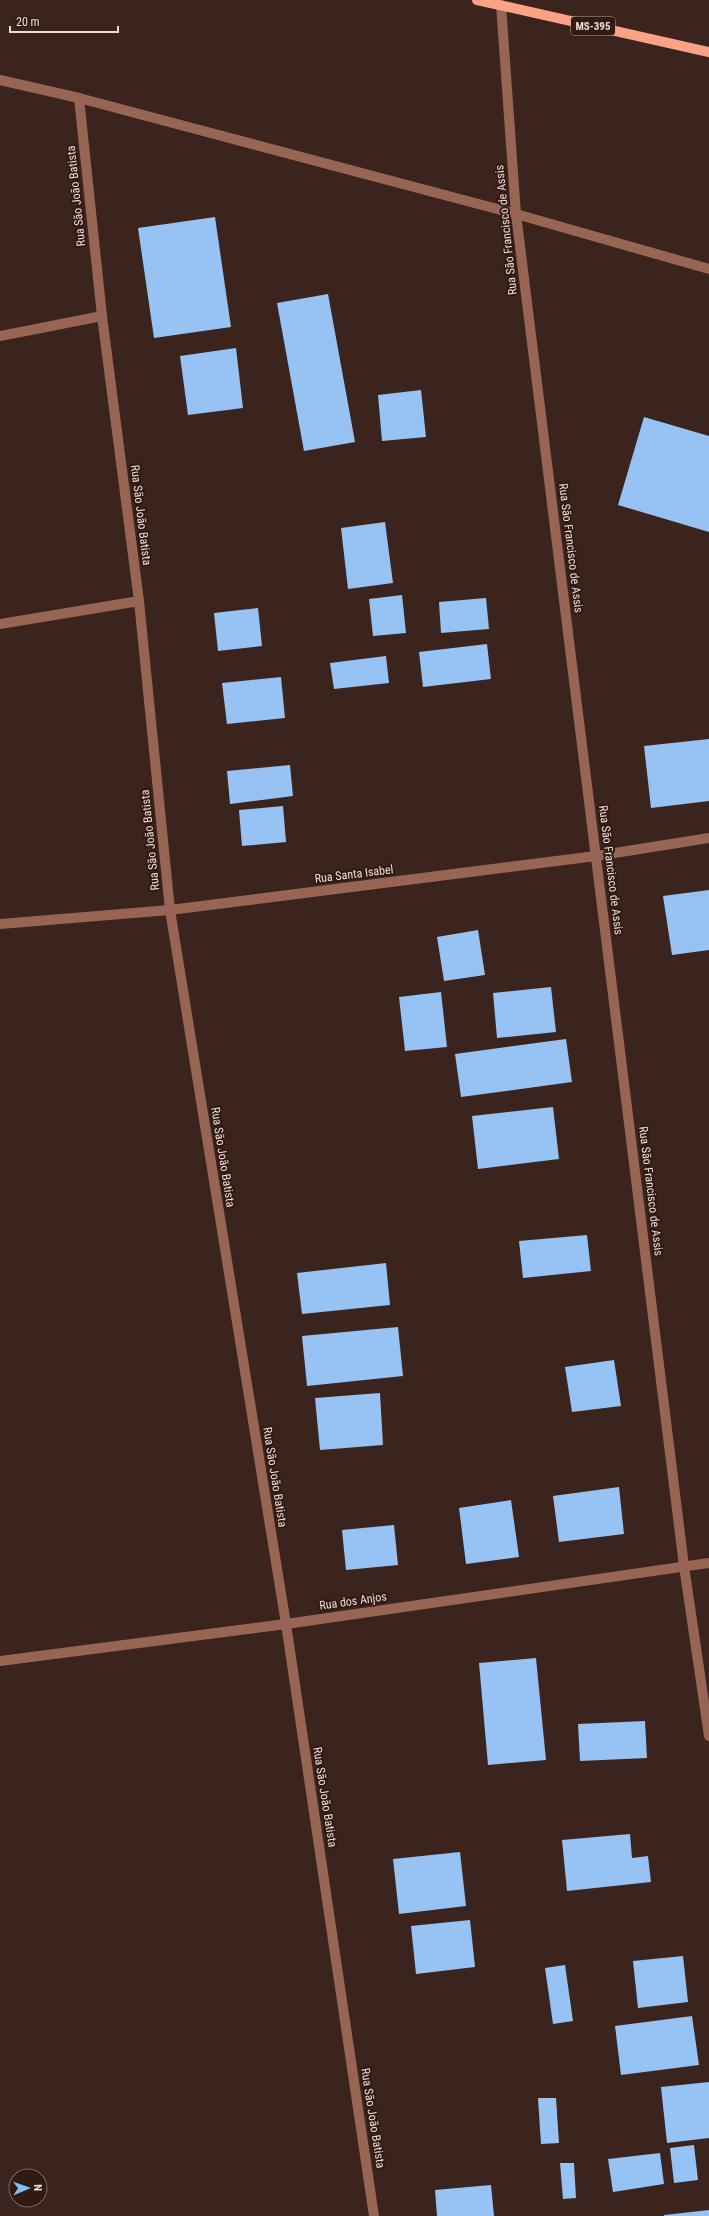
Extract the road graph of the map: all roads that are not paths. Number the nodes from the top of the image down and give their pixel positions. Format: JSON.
{"nodes":[{"id":1,"x":477,"y":0,"type":"edge"},
{"id":2,"x":500,"y":5,"type":"junction"},
{"id":3,"x":709,"y":52,"type":"edge"},
{"id":4,"x":0,"y":80,"type":"edge"},
{"id":5,"x":79,"y":98,"type":"junction"},
{"id":6,"x":516,"y":214,"type":"junction"},
{"id":7,"x":709,"y":269,"type":"edge"},
{"id":8,"x":102,"y":316,"type":"junction"},
{"id":9,"x":0,"y":336,"type":"edge"},
{"id":10,"x":139,"y":601,"type":"junction"},
{"id":11,"x":0,"y":624,"type":"edge"},
{"id":12,"x":709,"y":838,"type":"edge"},
{"id":13,"x":596,"y":856,"type":"junction"},
{"id":14,"x":170,"y":910,"type":"junction"},
{"id":15,"x":0,"y":924,"type":"edge"},
{"id":16,"x":709,"y":1563,"type":"edge"},
{"id":17,"x":684,"y":1566,"type":"junction"},
{"id":18,"x":286,"y":1624,"type":"junction"},
{"id":19,"x":0,"y":1661,"type":"edge"},
{"id":20,"x":709,"y":1736,"type":"edge"},
{"id":21,"x":374,"y":2216,"type":"edge"}],
"edges":[{"from":1,"to":2,"type":"main road","number":"MS-395"},
{"from":2,"to":3,"type":"main road","number":"MS-395"},
{"from":2,"to":6,"type":"street","name":"Rua São Francisco de Assis"},
{"from":4,"to":5,"type":"street"},
{"from":5,"to":6,"type":"street"},
{"from":5,"to":8,"type":"street","name":"Rua São João Batista"},
{"from":6,"to":7,"type":"street"},
{"from":6,"to":13,"type":"street","name":"Rua São Francisco de Assis"},
{"from":8,"to":9,"type":"street"},
{"from":8,"to":10,"type":"street","name":"Rua São João Batista"},
{"from":10,"to":11,"type":"street"},
{"from":10,"to":14,"type":"street","name":"Rua São João Batista"},
{"from":12,"to":13,"type":"street","name":"Rua Santa Isabel"},
{"from":13,"to":14,"type":"street","name":"Rua Santa Isabel"},
{"from":13,"to":17,"type":"street","name":"Rua São Francisco de Assis"},
{"from":14,"to":15,"type":"street","name":"Rua Santa Isabel"},
{"from":14,"to":18,"type":"street","name":"Rua São João Batista"},
{"from":16,"to":17,"type":"street","name":"Rua dos Anjos"},
{"from":17,"to":18,"type":"street","name":"Rua dos Anjos"},
{"from":17,"to":20,"type":"street","name":"Rua São Francisco de Assis"},
{"from":18,"to":19,"type":"street","name":"Rua dos Anjos"},
{"from":18,"to":21,"type":"street","name":"Rua São João Batista"}]}
